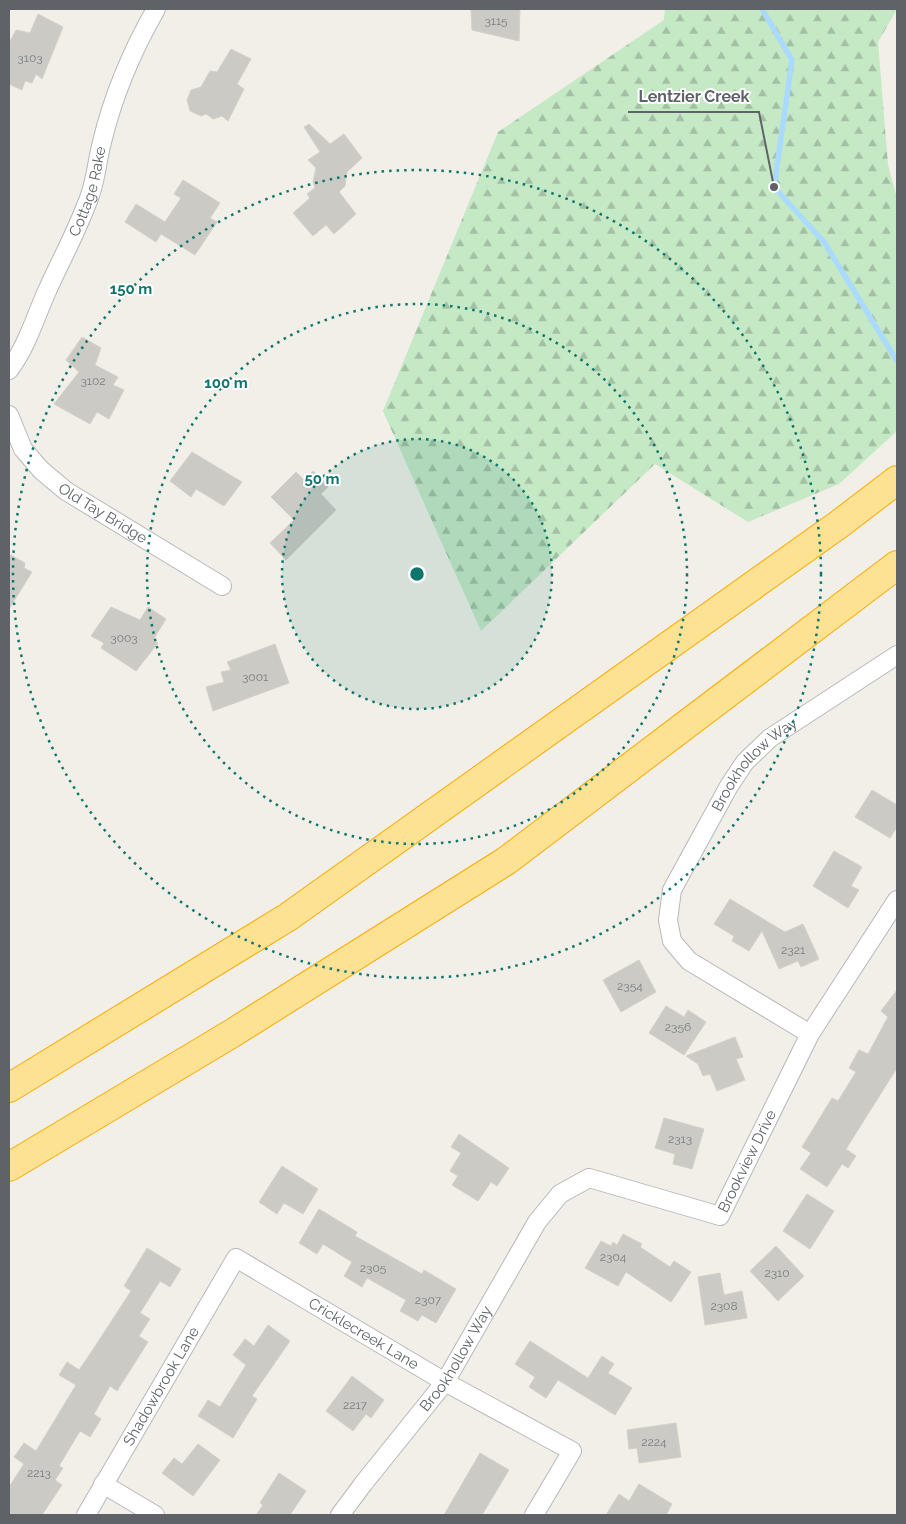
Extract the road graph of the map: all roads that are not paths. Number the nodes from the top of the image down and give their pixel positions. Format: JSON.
{"nodes":[{"id":1,"x":156,"y":9,"type":"edge"},
{"id":2,"x":9,"y":370,"type":"edge"},
{"id":3,"x":9,"y":415,"type":"edge"},
{"id":4,"x":897,"y":480,"type":"edge"},
{"id":5,"x":897,"y":565,"type":"edge"},
{"id":6,"x":222,"y":586,"type":"dead end"},
{"id":7,"x":897,"y":655,"type":"edge"},
{"id":8,"x":897,"y":900,"type":"edge"},
{"id":9,"x":810,"y":1034,"type":"junction"},
{"id":10,"x":9,"y":1088,"type":"edge"},
{"id":11,"x":9,"y":1167,"type":"edge"},
{"id":12,"x":560,"y":1194,"type":"joint"},
{"id":13,"x":236,"y":1258,"type":"joint"},
{"id":14,"x":445,"y":1382,"type":"junction"},
{"id":15,"x":103,"y":1484,"type":"junction"},
{"id":16,"x":86,"y":1515,"type":"edge"},
{"id":17,"x":155,"y":1515,"type":"edge"},
{"id":18,"x":340,"y":1515,"type":"edge"},
{"id":19,"x":534,"y":1515,"type":"edge"}],
"edges":[{"from":1,"to":2,"type":"street","name":"Cottage Rake"},
{"from":3,"to":6,"type":"street","name":"Old Tay Bridge"},
{"from":4,"to":10,"type":"highway"},
{"from":5,"to":11,"type":"highway"},
{"from":7,"to":9,"type":"street","name":"Brookhollow Way"},
{"from":8,"to":9,"type":"street","name":"Brookview Drive"},
{"from":9,"to":12,"type":"street","name":"Brookview Drive"},
{"from":12,"to":14,"type":"street","name":"Brookhollow Way"},
{"from":13,"to":14,"type":"street","name":"Cricklecreek Lane"},
{"from":13,"to":15,"type":"street","name":"Shadowbrook Lane"},
{"from":14,"to":18,"type":"street","name":"Brookhollow Way"},
{"from":14,"to":19,"type":"street","name":"Cricklecreek Lane"},
{"from":15,"to":16,"type":"street","name":"Shadowbrook Lane"},
{"from":15,"to":17,"type":"street"}]}
